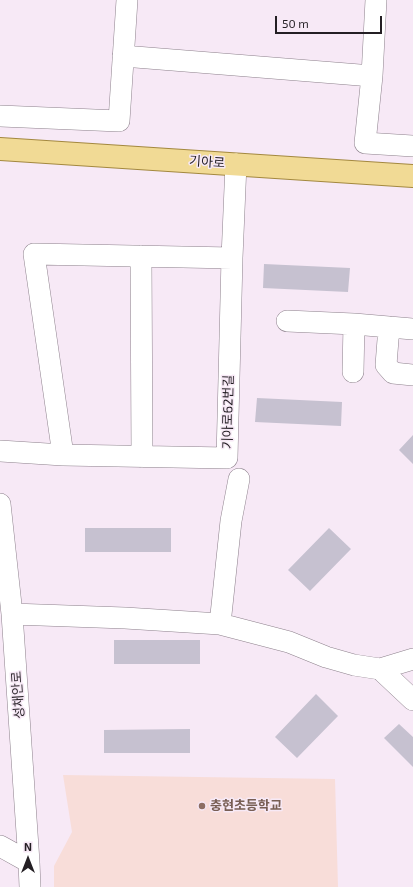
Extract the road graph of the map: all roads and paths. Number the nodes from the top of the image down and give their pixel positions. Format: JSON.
{"nodes":[{"id":1,"x":127,"y":0,"type":"edge"},
{"id":2,"x":376,"y":0,"type":"edge"},
{"id":3,"x":123,"y":56,"type":"junction"},
{"id":4,"x":372,"y":76,"type":"junction"},
{"id":5,"x":0,"y":116,"type":"edge"},
{"id":6,"x":413,"y":146,"type":"edge"},
{"id":7,"x":0,"y":149,"type":"edge"},
{"id":8,"x":236,"y":164,"type":"junction"},
{"id":9,"x":413,"y":176,"type":"edge"},
{"id":10,"x":141,"y":256,"type":"junction"},
{"id":11,"x":232,"y":258,"type":"junction"},
{"id":12,"x":287,"y":321,"type":"dead end"},
{"id":13,"x":354,"y":324,"type":"junction"},
{"id":14,"x":389,"y":327,"type":"junction"},
{"id":15,"x":413,"y":329,"type":"edge"},
{"id":16,"x":353,"y":372,"type":"dead end"},
{"id":17,"x":413,"y":375,"type":"edge"},
{"id":18,"x":0,"y":451,"type":"edge"},
{"id":19,"x":63,"y":455,"type":"junction"},
{"id":20,"x":142,"y":457,"type":"junction"},
{"id":21,"x":239,"y":478,"type":"dead end"},
{"id":22,"x":0,"y":504,"type":"edge"},
{"id":23,"x":12,"y":614,"type":"junction"},
{"id":24,"x":220,"y":624,"type":"junction"},
{"id":25,"x":413,"y":659,"type":"edge"},
{"id":26,"x":380,"y":669,"type":"junction"},
{"id":27,"x":413,"y":700,"type":"edge"},
{"id":28,"x":0,"y":846,"type":"edge"},
{"id":29,"x":29,"y":862,"type":"junction"},
{"id":30,"x":30,"y":887,"type":"edge"}],
"edges":[{"from":1,"to":3,"type":"street"},
{"from":2,"to":4,"type":"street"},
{"from":3,"to":4,"type":"street"},
{"from":3,"to":5,"type":"street"},
{"from":4,"to":6,"type":"street"},
{"from":7,"to":8,"type":"main road","name":"기아로"},
{"from":8,"to":9,"type":"main road","name":"기아로"},
{"from":8,"to":11,"type":"street","name":"기아로62번길"},
{"from":10,"to":11,"type":"street"},
{"from":10,"to":19,"type":"street"},
{"from":10,"to":20,"type":"street"},
{"from":11,"to":20,"type":"street","name":"기아로62번길"},
{"from":12,"to":13,"type":"street"},
{"from":13,"to":14,"type":"street"},
{"from":13,"to":16,"type":"street"},
{"from":14,"to":15,"type":"street"},
{"from":14,"to":17,"type":"street"},
{"from":18,"to":19,"type":"street","name":"기아로62번길"},
{"from":19,"to":20,"type":"street","name":"기아로62번길"},
{"from":21,"to":24,"type":"street"},
{"from":22,"to":23,"type":"street","name":"성채안로"},
{"from":23,"to":24,"type":"street"},
{"from":23,"to":29,"type":"street","name":"성채안로"},
{"from":24,"to":26,"type":"street"},
{"from":25,"to":26,"type":"street"},
{"from":26,"to":27,"type":"street"},
{"from":28,"to":29,"type":"street"},
{"from":29,"to":30,"type":"street","name":"성채안로"}]}
